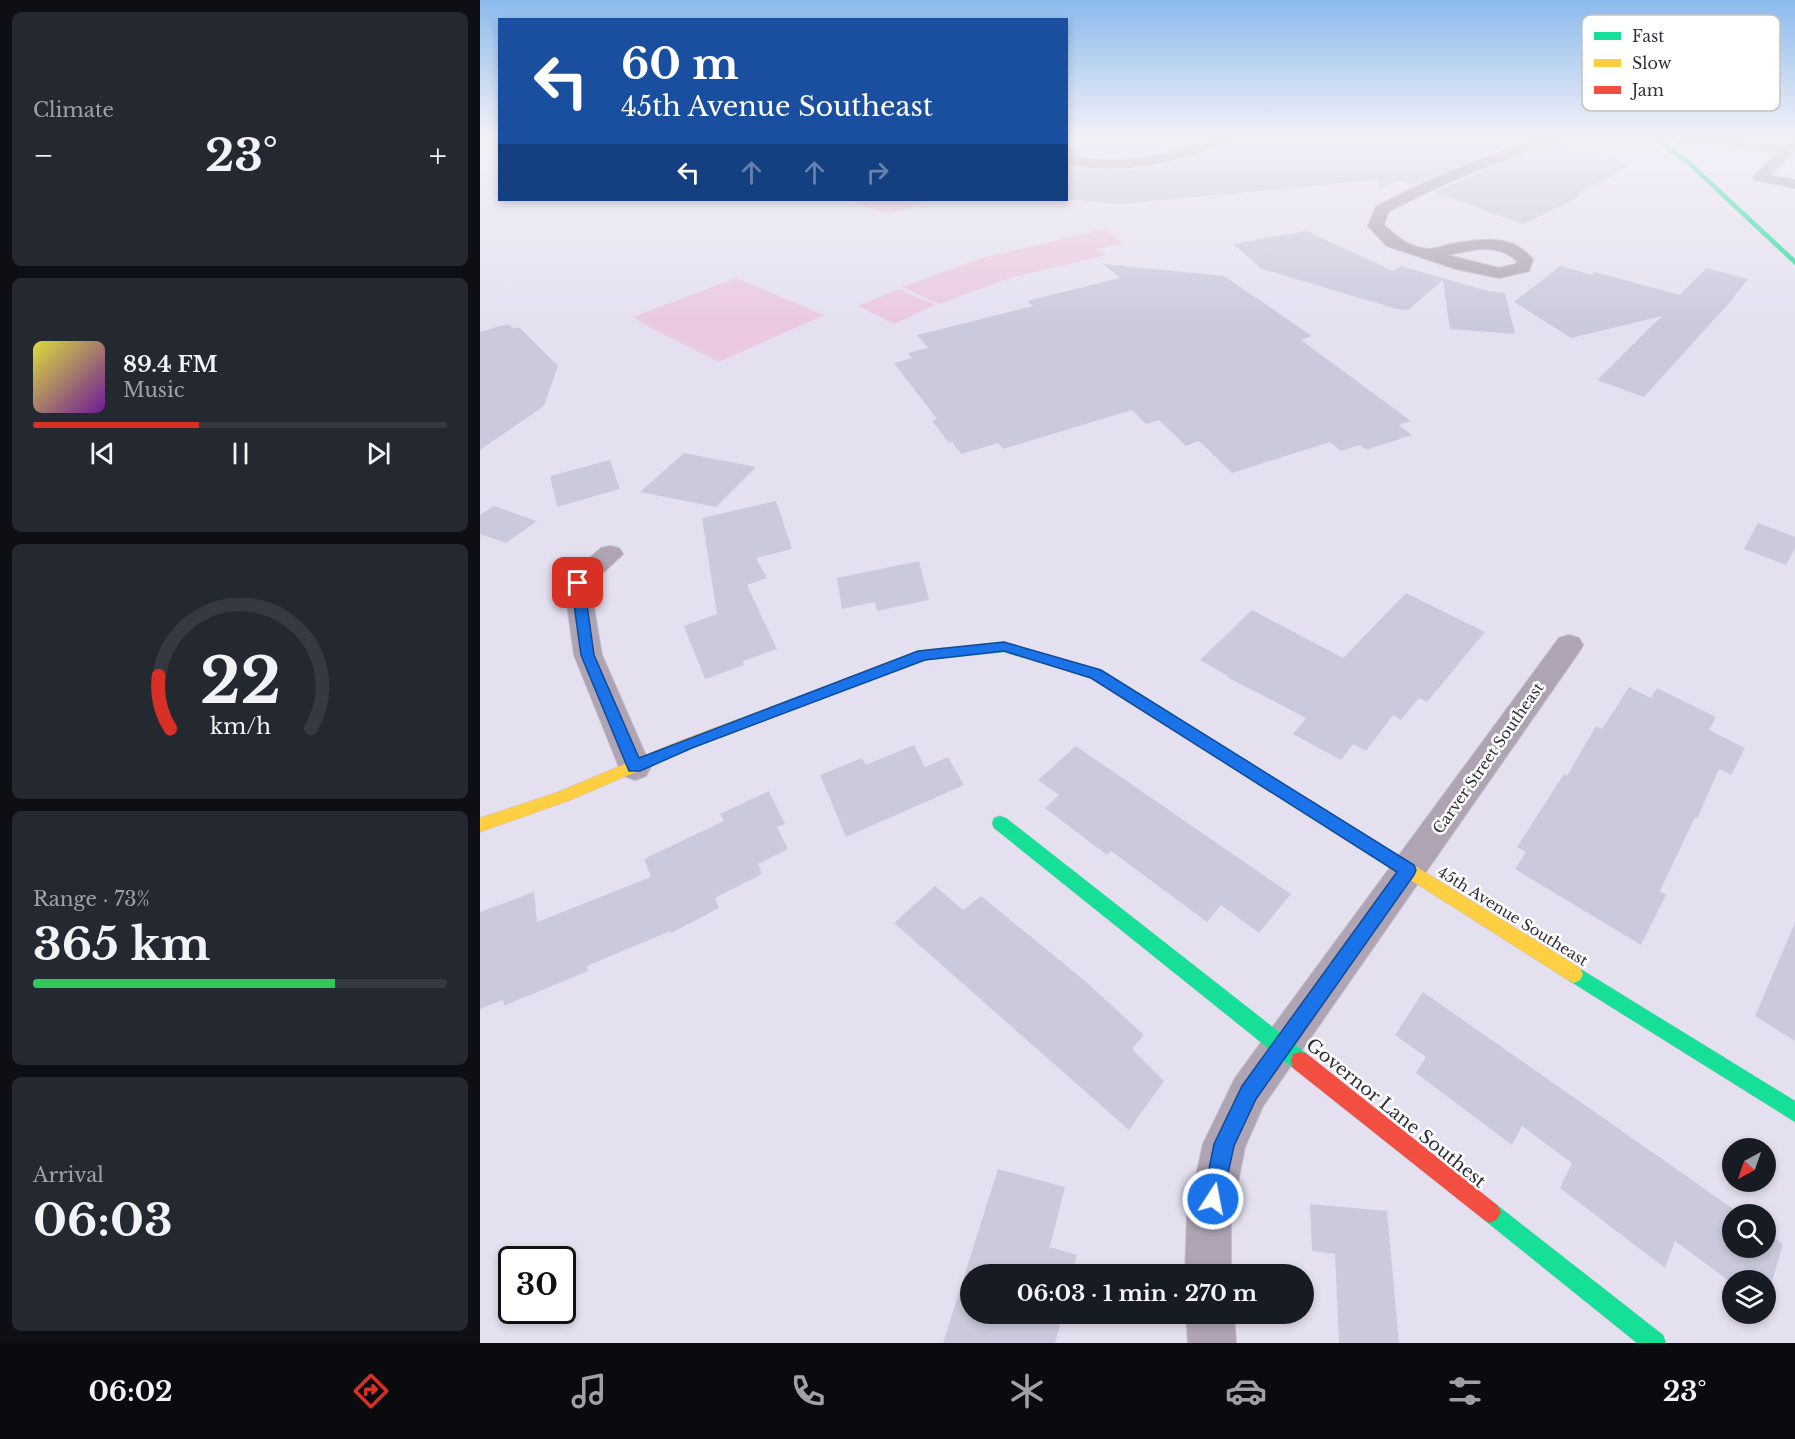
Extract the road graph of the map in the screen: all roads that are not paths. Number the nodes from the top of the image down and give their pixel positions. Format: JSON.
{"nodes":[{"id":1,"x":1398,"y":200,"type":"edge"},
{"id":2,"x":1726,"y":200,"type":"edge"},
{"id":3,"x":1427,"y":254,"type":"junction"},
{"id":4,"x":1795,"y":263,"type":"edge"},
{"id":5,"x":610,"y":554,"type":"dead end"},
{"id":6,"x":1569,"y":645,"type":"dead end"},
{"id":7,"x":634,"y":767,"type":"junction"},
{"id":8,"x":1000,"y":823,"type":"dead end"},
{"id":9,"x":480,"y":825,"type":"edge"},
{"id":10,"x":1408,"y":870,"type":"junction"},
{"id":11,"x":1281,"y":1045,"type":"junction"},
{"id":12,"x":1795,"y":1112,"type":"edge"},
{"id":13,"x":1208,"y":1264,"type":"edge"},
{"id":14,"x":1211,"y":1324,"type":"edge"},
{"id":15,"x":1212,"y":1343,"type":"edge"},
{"id":16,"x":1655,"y":1343,"type":"edge"}],
"edges":[{"from":1,"to":3,"type":"street"},
{"from":2,"to":4,"type":"street"},
{"from":3,"to":3,"type":"street"},
{"from":5,"to":7,"type":"street"},
{"from":6,"to":10,"type":"street","name":"Carver Street Southeast"},
{"from":7,"to":9,"type":"street","name":"45th Avenue Southeast"},
{"from":7,"to":10,"type":"street","name":"45th Avenue Southeast"},
{"from":8,"to":11,"type":"street","name":"Governor Lane Southest"},
{"from":10,"to":11,"type":"street","name":"Carver Street Southeast"},
{"from":10,"to":12,"type":"street","name":"45th Avenue Southeast"},
{"from":11,"to":13,"type":"street","name":"Carver Street Southeast"},
{"from":11,"to":16,"type":"street","name":"Governor Lane Southest"},
{"from":14,"to":15,"type":"street"}]}
